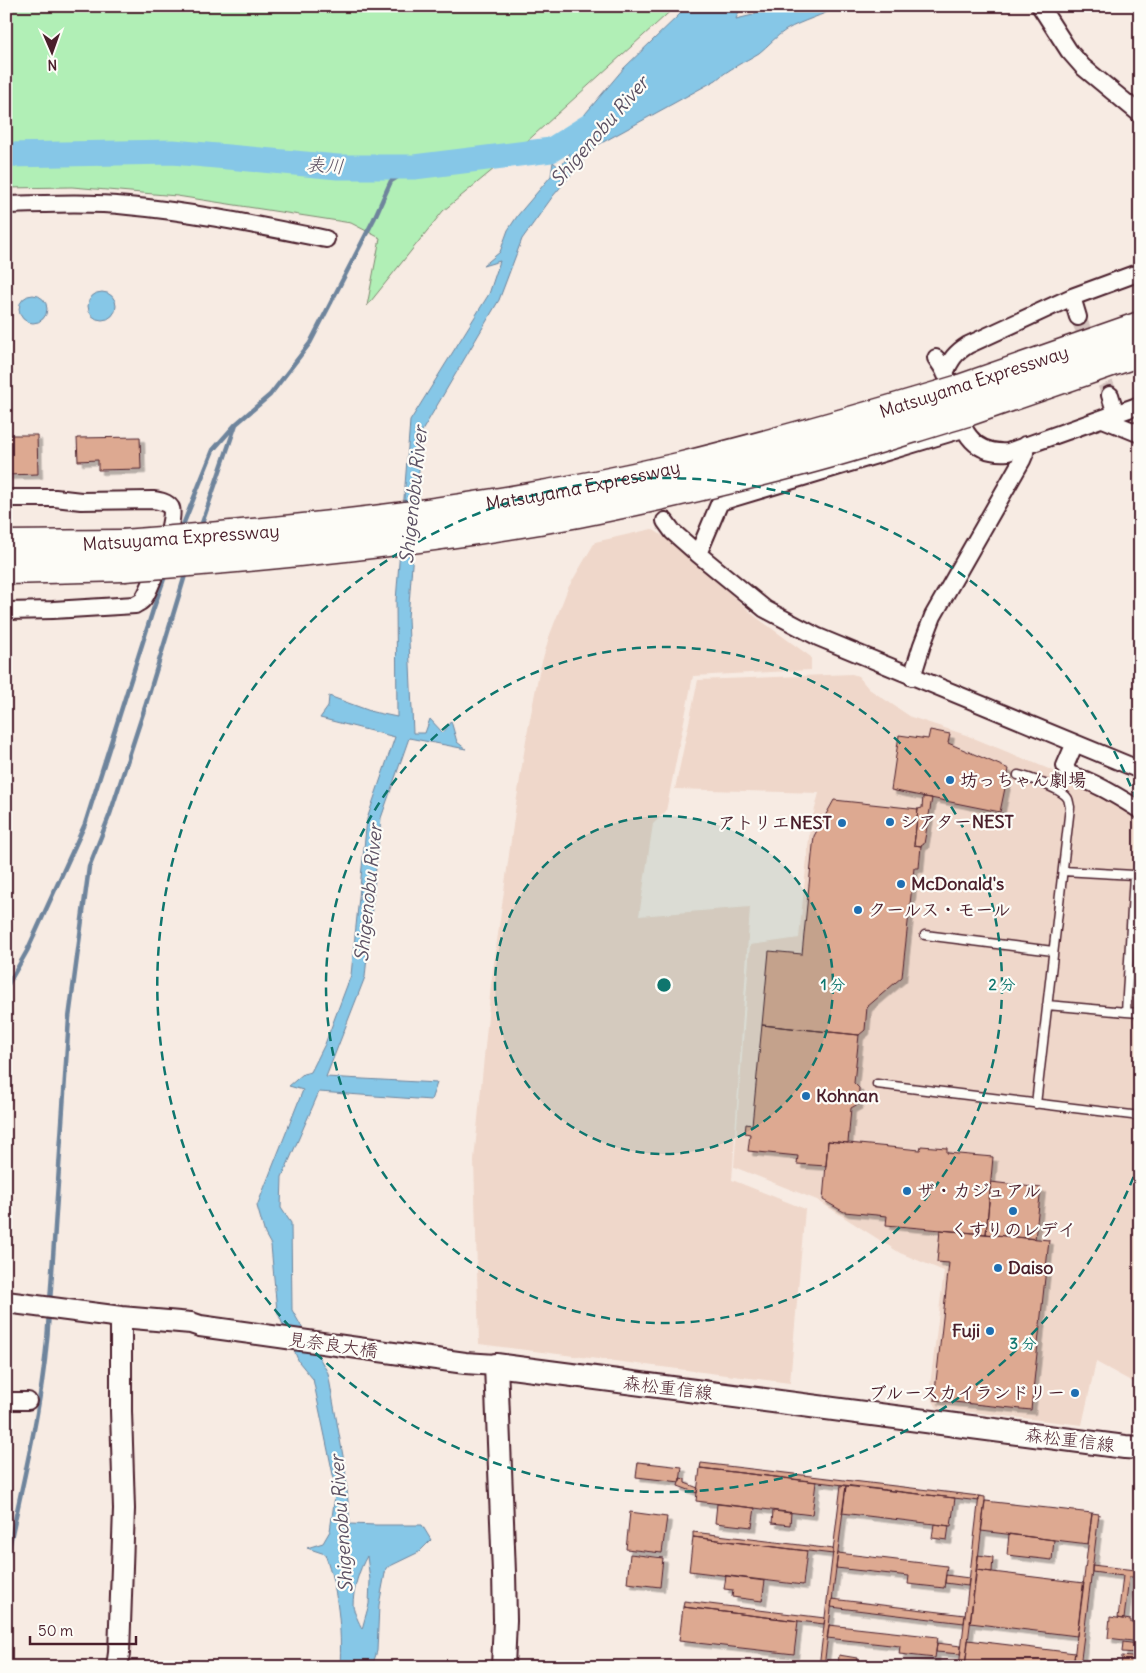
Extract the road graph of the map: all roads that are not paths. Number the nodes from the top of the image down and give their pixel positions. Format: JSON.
{"nodes":[{"id":1,"x":1040,"y":6,"type":"edge"},
{"id":2,"x":1140,"y":114,"type":"edge"},
{"id":3,"x":6,"y":205,"type":"edge"},
{"id":4,"x":326,"y":239,"type":"dead end"},
{"id":5,"x":1140,"y":272,"type":"edge"},
{"id":6,"x":1072,"y":297,"type":"junction"},
{"id":7,"x":1078,"y":317,"type":"tunnel mouth"},
{"id":8,"x":1140,"y":326,"type":"edge"},
{"id":9,"x":1140,"y":352,"type":"edge"},
{"id":10,"x":936,"y":358,"type":"dead end"},
{"id":11,"x":1110,"y":395,"type":"tunnel mouth"},
{"id":12,"x":959,"y":401,"type":"junction"},
{"id":13,"x":1140,"y":404,"type":"edge"},
{"id":14,"x":1110,"y":416,"type":"junction"},
{"id":15,"x":1140,"y":434,"type":"edge"},
{"id":16,"x":1025,"y":445,"type":"junction"},
{"id":17,"x":6,"y":498,"type":"edge"},
{"id":18,"x":665,"y":521,"type":"dead end"},
{"id":19,"x":6,"y":546,"type":"edge"},
{"id":20,"x":698,"y":554,"type":"junction"},
{"id":21,"x":123,"y":556,"type":"junction"},
{"id":22,"x":6,"y":570,"type":"edge"},
{"id":23,"x":6,"y":611,"type":"edge"},
{"id":24,"x":912,"y":677,"type":"junction"},
{"id":25,"x":1075,"y":743,"type":"junction"},
{"id":26,"x":1140,"y":770,"type":"edge"},
{"id":27,"x":1018,"y":775,"type":"dead end"},
{"id":28,"x":1140,"y":810,"type":"edge"},
{"id":29,"x":1062,"y":871,"type":"junction"},
{"id":30,"x":926,"y":935,"type":"dead end"},
{"id":31,"x":1053,"y":951,"type":"junction"},
{"id":32,"x":1047,"y":1005,"type":"junction"},
{"id":33,"x":1126,"y":1012,"type":"junction"},
{"id":34,"x":1140,"y":1012,"type":"edge"},
{"id":35,"x":877,"y":1084,"type":"dead end"},
{"id":36,"x":1036,"y":1104,"type":"junction"},
{"id":37,"x":1140,"y":1116,"type":"edge"},
{"id":38,"x":6,"y":1302,"type":"edge"},
{"id":39,"x":121,"y":1316,"type":"junction"},
{"id":40,"x":496,"y":1365,"type":"junction"},
{"id":41,"x":6,"y":1401,"type":"edge"},
{"id":42,"x":28,"y":1401,"type":"dead end"},
{"id":43,"x":1140,"y":1448,"type":"edge"},
{"id":44,"x":117,"y":1667,"type":"edge"},
{"id":45,"x":503,"y":1667,"type":"edge"}],
"edges":[{"from":1,"to":2,"type":"street"},
{"from":3,"to":4,"type":"street"},
{"from":5,"to":6,"type":"street"},
{"from":6,"to":7,"type":"street"},
{"from":6,"to":12,"type":"street"},
{"from":8,"to":12,"type":"highway","name":"Matsuyama Expressway"},
{"from":9,"to":12,"type":"highway","name":"Matsuyama Expressway"},
{"from":10,"to":12,"type":"street"},
{"from":11,"to":14,"type":"street"},
{"from":12,"to":16,"type":"street"},
{"from":12,"to":20,"type":"street"},
{"from":12,"to":21,"type":"highway","name":"Matsuyama Expressway","bridge":true},
{"from":13,"to":14,"type":"street"},
{"from":14,"to":15,"type":"street"},
{"from":14,"to":16,"type":"street"},
{"from":16,"to":24,"type":"street"},
{"from":17,"to":23,"type":"street"},
{"from":18,"to":20,"type":"street"},
{"from":19,"to":21,"type":"highway","name":"Matsuyama Expressway"},
{"from":20,"to":24,"type":"street"},
{"from":21,"to":22,"type":"highway","name":"Matsuyama Expressway"},
{"from":24,"to":25,"type":"street"},
{"from":25,"to":26,"type":"street"},
{"from":25,"to":28,"type":"street"},
{"from":27,"to":29,"type":"lane"},
{"from":29,"to":31,"type":"lane"},
{"from":29,"to":33,"type":"lane"},
{"from":30,"to":31,"type":"lane"},
{"from":31,"to":32,"type":"lane"},
{"from":32,"to":33,"type":"lane"},
{"from":32,"to":36,"type":"lane"},
{"from":33,"to":34,"type":"lane"},
{"from":35,"to":36,"type":"lane"},
{"from":36,"to":37,"type":"lane"},
{"from":38,"to":39,"type":"street","name":"見奈良大橋"},
{"from":39,"to":40,"type":"street","name":"見奈良大橋"},
{"from":39,"to":44,"type":"street"},
{"from":40,"to":43,"type":"main road","name":"森松重信線"},
{"from":40,"to":45,"type":"main road"},
{"from":41,"to":42,"type":"street"}]}
